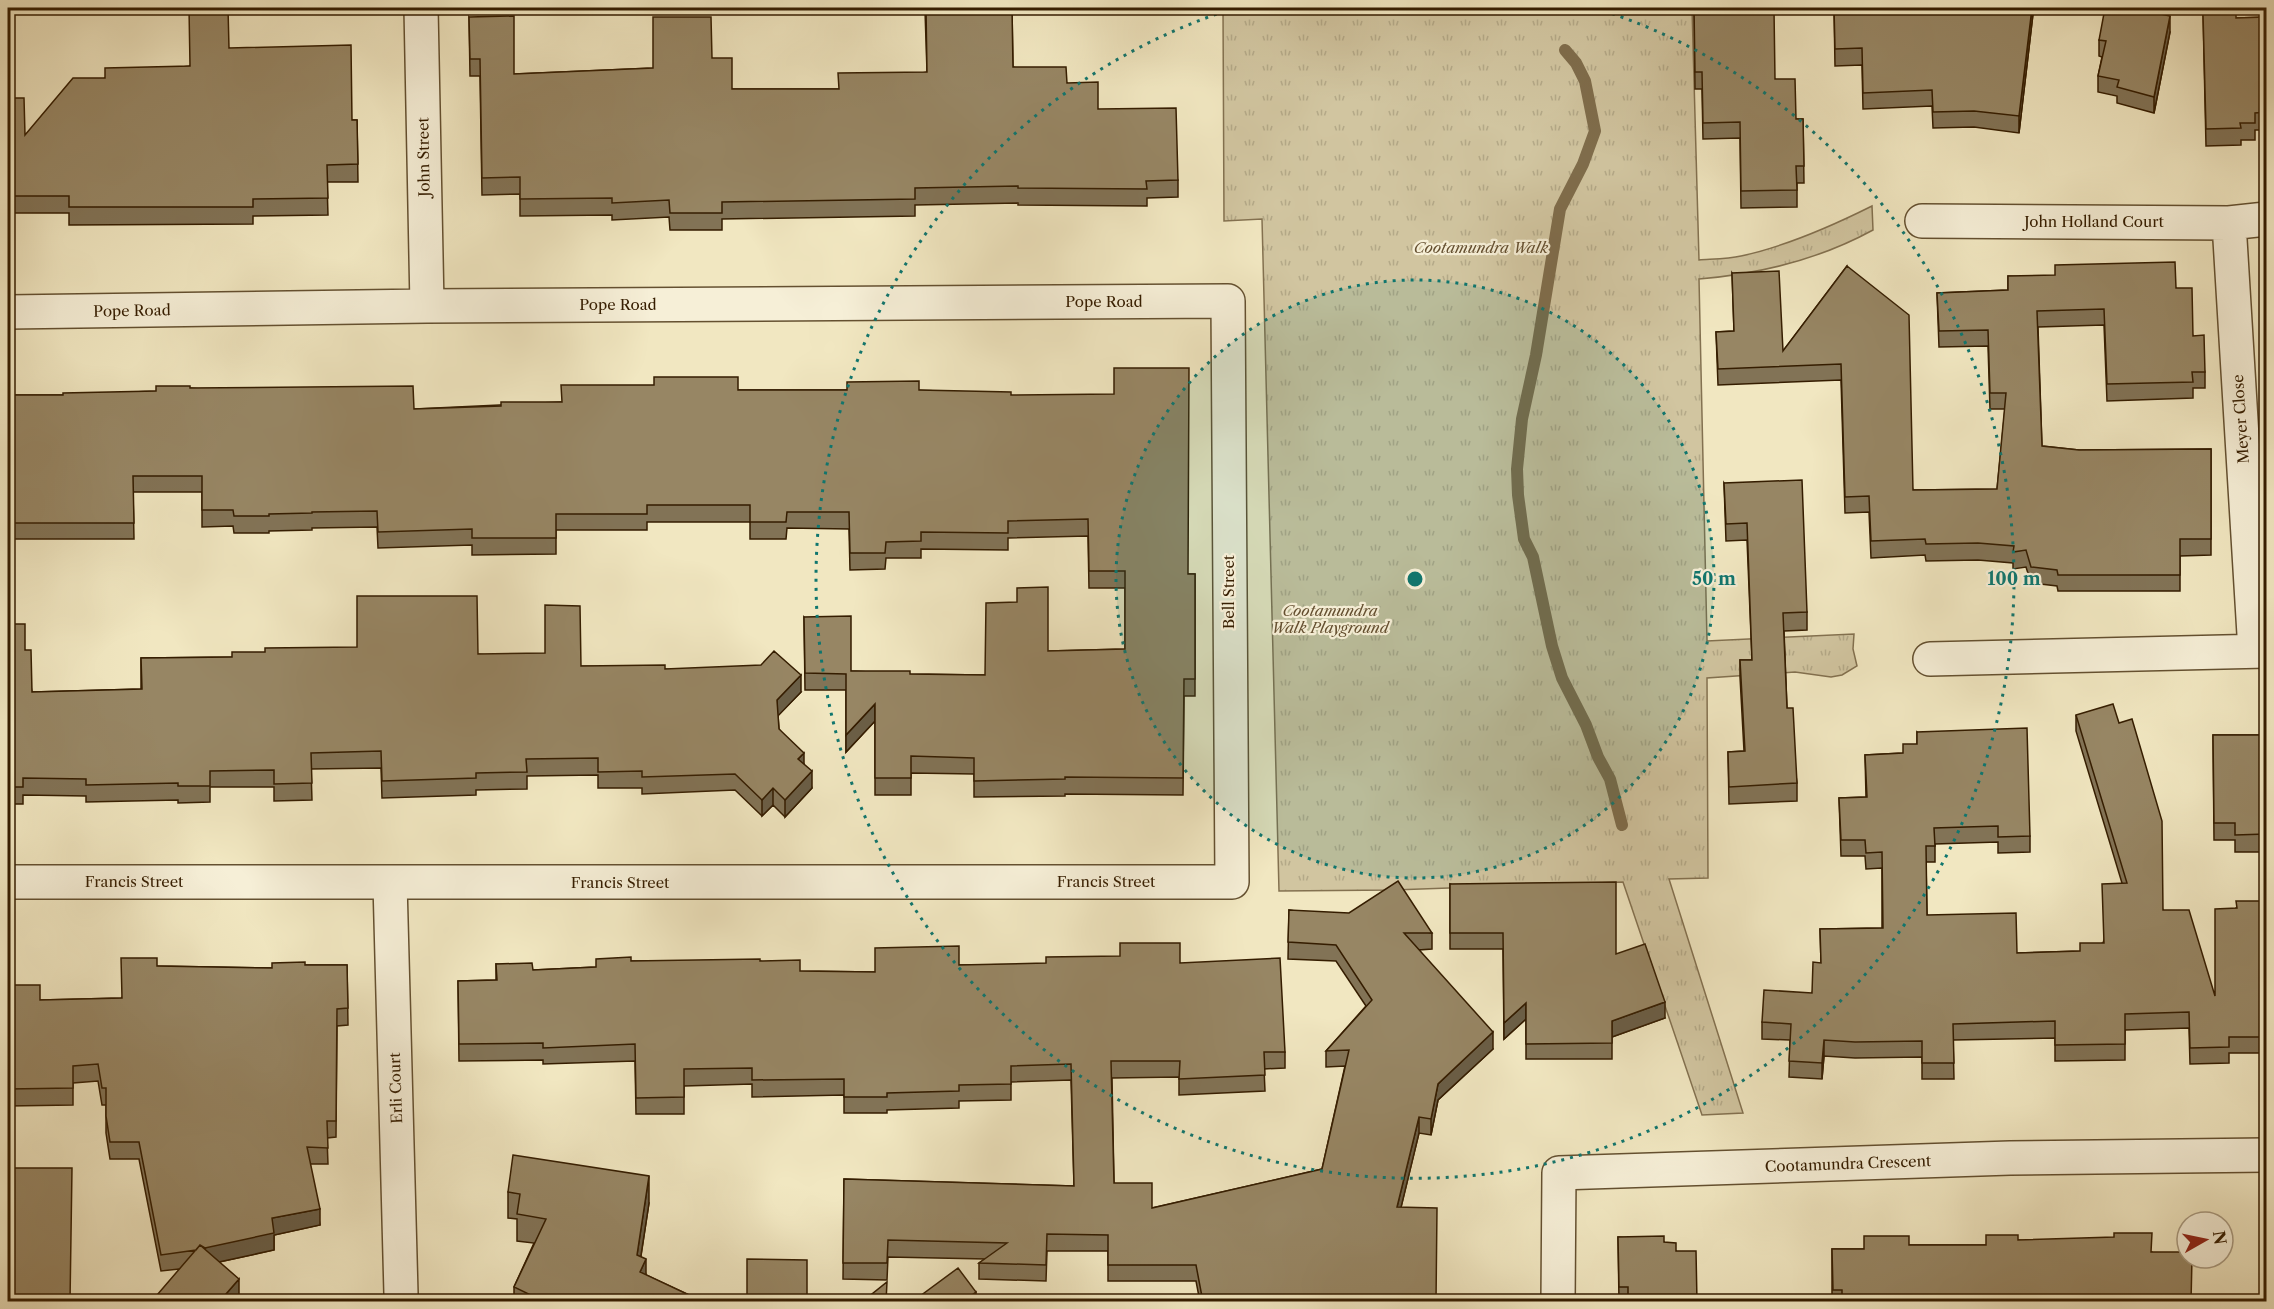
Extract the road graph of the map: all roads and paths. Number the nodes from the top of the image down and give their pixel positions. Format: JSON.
{"nodes":[{"id":1,"x":421,"y":8,"type":"edge"},
{"id":2,"x":2266,"y":219,"type":"edge"},
{"id":3,"x":1922,"y":220,"type":"dead end"},
{"id":4,"x":2229,"y":223,"type":"junction"},
{"id":5,"x":1228,"y":301,"type":"joint"},
{"id":6,"x":427,"y":306,"type":"junction"},
{"id":7,"x":8,"y":312,"type":"edge"},
{"id":8,"x":2261,"y":651,"type":"edge"},
{"id":9,"x":1930,"y":659,"type":"dead end"},
{"id":10,"x":8,"y":882,"type":"edge"},
{"id":11,"x":1232,"y":882,"type":"joint"},
{"id":12,"x":390,"y":883,"type":"junction"},
{"id":13,"x":2266,"y":1155,"type":"edge"},
{"id":14,"x":401,"y":1294,"type":"dead end"},
{"id":15,"x":1558,"y":1302,"type":"edge"}],
"edges":[{"from":1,"to":6,"type":"street","name":"John Street"},
{"from":2,"to":4,"type":"street","name":"John Holland Court"},
{"from":3,"to":4,"type":"street","name":"John Holland Court"},
{"from":4,"to":8,"type":"street","name":"Meyer Close"},
{"from":5,"to":6,"type":"street","name":"Pope Road"},
{"from":5,"to":11,"type":"street","name":"Bell Street"},
{"from":6,"to":7,"type":"street","name":"Pope Road"},
{"from":8,"to":9,"type":"street","name":"Meyer Close"},
{"from":10,"to":12,"type":"street","name":"Francis Street"},
{"from":11,"to":12,"type":"street","name":"Francis Street"},
{"from":12,"to":14,"type":"street","name":"Erli Court"},
{"from":13,"to":15,"type":"street","name":"Cootamundra Crescent"}]}
